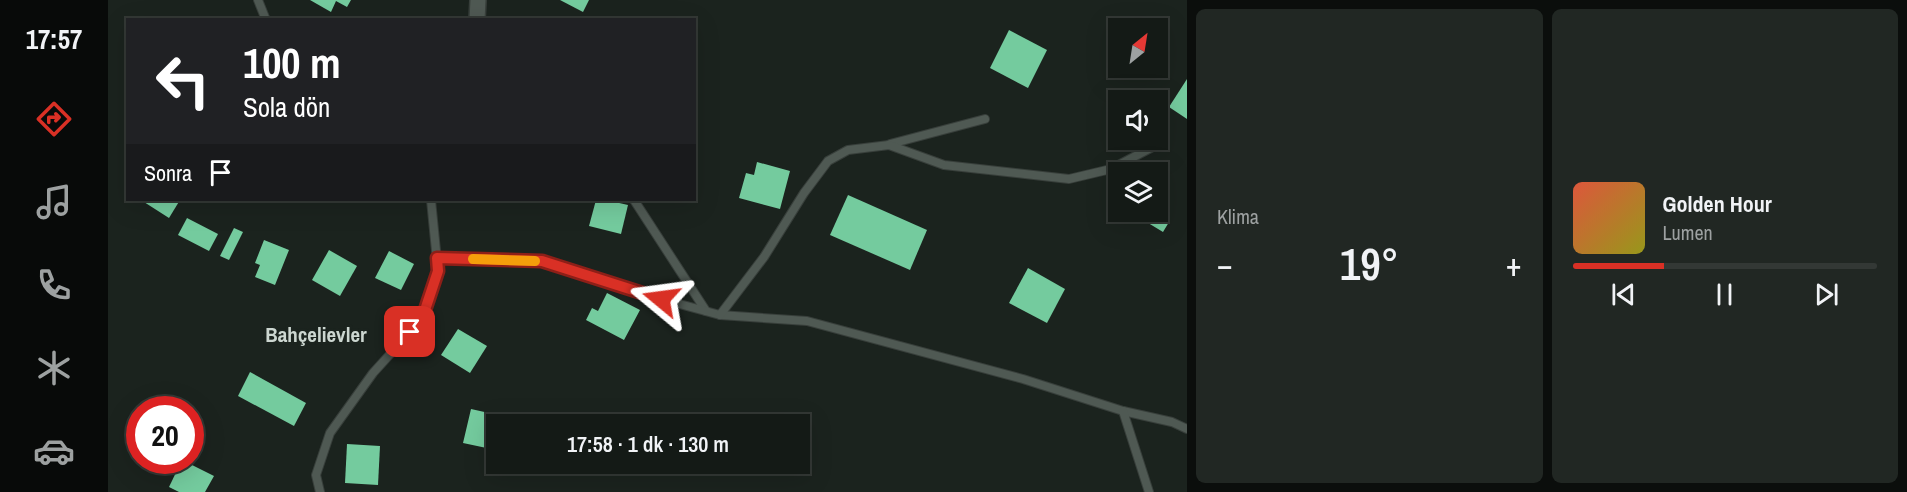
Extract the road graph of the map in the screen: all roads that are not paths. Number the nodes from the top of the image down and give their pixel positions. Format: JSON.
{"nodes":[{"id":1,"x":258,"y":0,"type":"edge"},
{"id":2,"x":477,"y":0,"type":"edge"},
{"id":3,"x":265,"y":18,"type":"edge"},
{"id":4,"x":477,"y":18,"type":"edge"},
{"id":5,"x":985,"y":119,"type":"dead end"},
{"id":6,"x":888,"y":145,"type":"junction"},
{"id":7,"x":1147,"y":150,"type":"edge"},
{"id":8,"x":431,"y":201,"type":"edge"},
{"id":9,"x":635,"y":201,"type":"edge"},
{"id":10,"x":437,"y":258,"type":"junction"},
{"id":11,"x":706,"y":311,"type":"junction"},
{"id":12,"x":720,"y":315,"type":"junction"},
{"id":13,"x":1123,"y":411,"type":"junction"},
{"id":14,"x":1187,"y":429,"type":"edge"},
{"id":15,"x":320,"y":492,"type":"edge"},
{"id":16,"x":1149,"y":492,"type":"edge"}],
"edges":[{"from":1,"to":3,"type":"lane"},
{"from":2,"to":4,"type":"street"},
{"from":5,"to":6,"type":"lane"},
{"from":6,"to":7,"type":"lane"},
{"from":6,"to":12,"type":"lane"},
{"from":8,"to":10,"type":"lane"},
{"from":9,"to":11,"type":"lane"},
{"from":10,"to":11,"type":"lane"},
{"from":10,"to":15,"type":"lane"},
{"from":11,"to":12,"type":"lane"},
{"from":12,"to":13,"type":"lane"},
{"from":13,"to":14,"type":"lane"},
{"from":13,"to":16,"type":"lane"}]}
